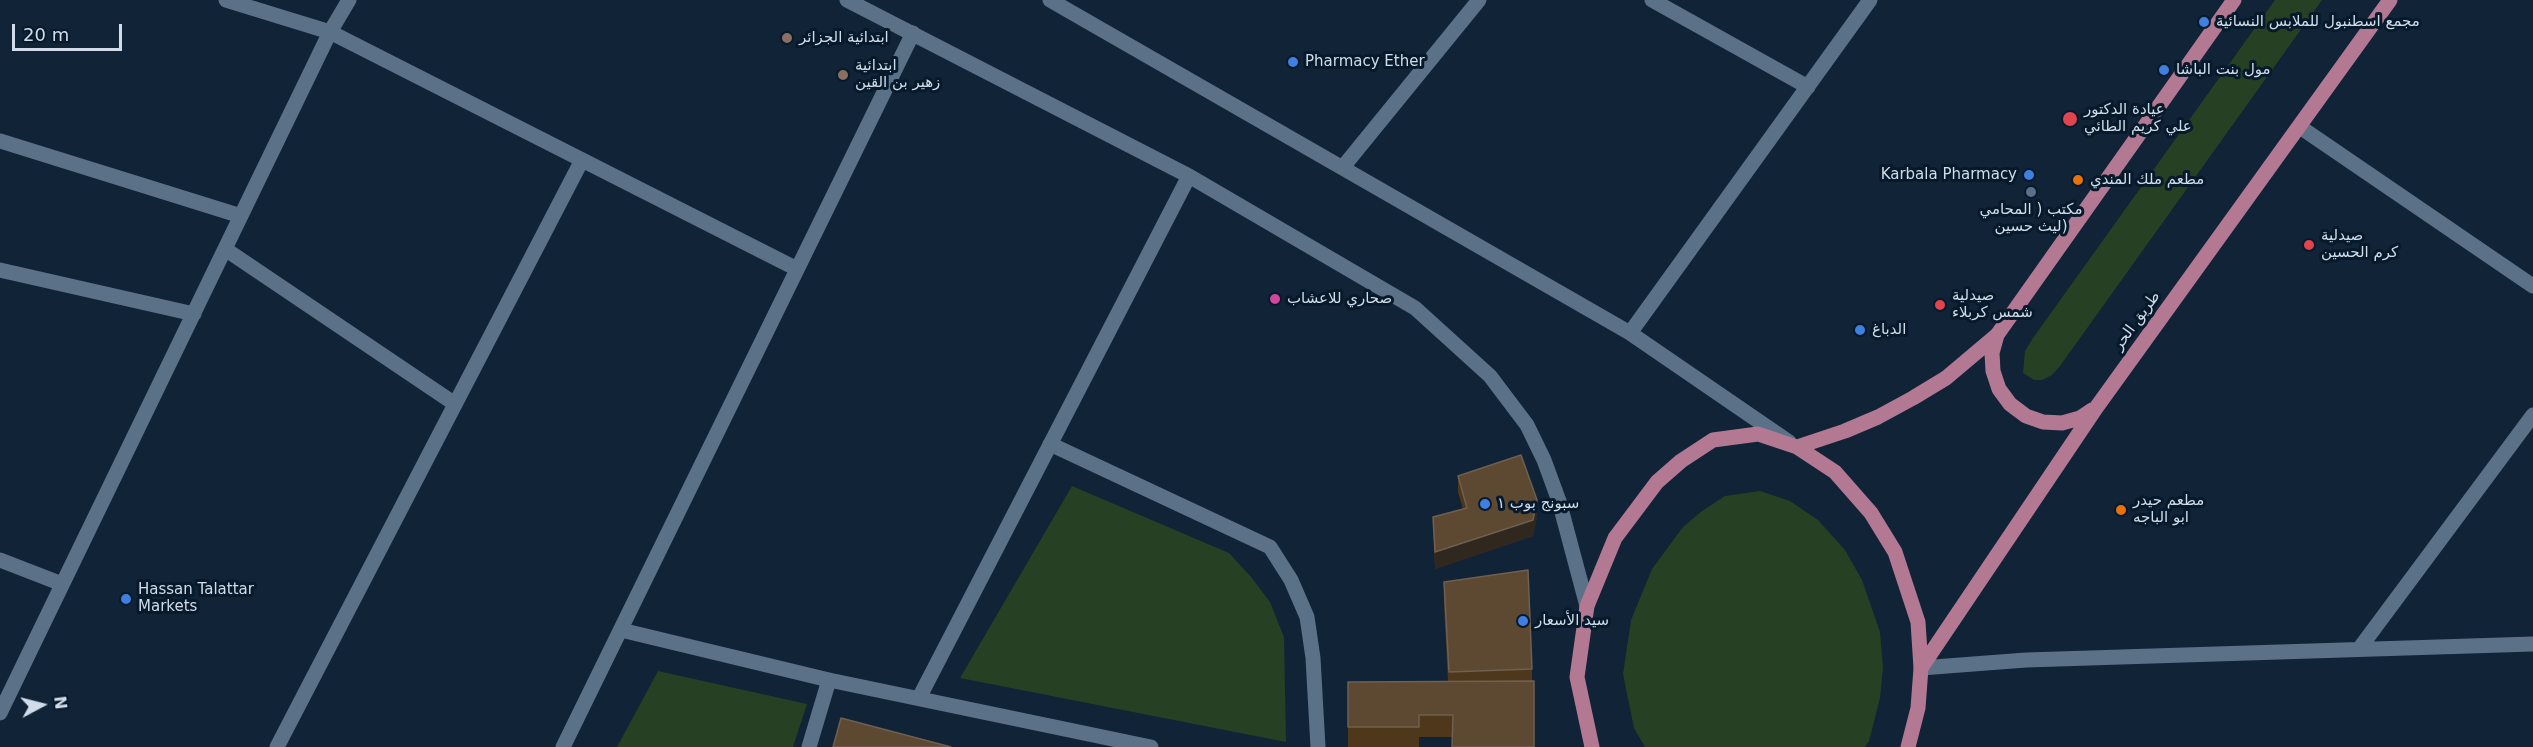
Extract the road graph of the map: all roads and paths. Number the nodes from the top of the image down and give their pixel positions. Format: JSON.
{"nodes":[{"id":1,"x":226,"y":0,"type":"edge"},
{"id":2,"x":349,"y":0,"type":"edge"},
{"id":3,"x":847,"y":0,"type":"edge"},
{"id":4,"x":1050,"y":0,"type":"edge"},
{"id":5,"x":1479,"y":0,"type":"edge"},
{"id":6,"x":1652,"y":0,"type":"edge"},
{"id":7,"x":1870,"y":0,"type":"edge"},
{"id":8,"x":2234,"y":0,"type":"edge"},
{"id":9,"x":2390,"y":0,"type":"edge"},
{"id":10,"x":330,"y":32,"type":"junction"},
{"id":11,"x":913,"y":33,"type":"junction"},
{"id":12,"x":1808,"y":87,"type":"junction"},
{"id":13,"x":2301,"y":127,"type":"junction"},
{"id":14,"x":0,"y":141,"type":"edge"},
{"id":15,"x":582,"y":160,"type":"junction"},
{"id":16,"x":1343,"y":167,"type":"junction"},
{"id":17,"x":1189,"y":176,"type":"junction"},
{"id":18,"x":241,"y":216,"type":"junction"},
{"id":19,"x":225,"y":249,"type":"junction"},
{"id":20,"x":798,"y":269,"type":"junction"},
{"id":21,"x":0,"y":270,"type":"edge"},
{"id":22,"x":2533,"y":286,"type":"edge"},
{"id":23,"x":194,"y":314,"type":"junction"},
{"id":24,"x":1630,"y":333,"type":"junction"},
{"id":25,"x":1997,"y":335,"type":"junction"},
{"id":26,"x":455,"y":404,"type":"junction"},
{"id":27,"x":2096,"y":408,"type":"junction"},
{"id":28,"x":2533,"y":415,"type":"edge"},
{"id":29,"x":1050,"y":444,"type":"junction"},
{"id":30,"x":1797,"y":447,"type":"junction"},
{"id":31,"x":0,"y":560,"type":"edge"},
{"id":32,"x":62,"y":584,"type":"junction"},
{"id":33,"x":1587,"y":606,"type":"junction"},
{"id":34,"x":621,"y":630,"type":"junction"},
{"id":35,"x":2533,"y":644,"type":"edge"},
{"id":36,"x":2359,"y":649,"type":"junction"},
{"id":37,"x":1922,"y":668,"type":"junction"},
{"id":38,"x":829,"y":680,"type":"junction"},
{"id":39,"x":919,"y":698,"type":"junction"},
{"id":40,"x":0,"y":713,"type":"edge"},
{"id":41,"x":277,"y":747,"type":"edge"},
{"id":42,"x":563,"y":747,"type":"edge"},
{"id":43,"x":810,"y":747,"type":"edge"},
{"id":44,"x":1151,"y":747,"type":"edge"},
{"id":45,"x":1318,"y":747,"type":"edge"},
{"id":46,"x":1592,"y":747,"type":"edge"},
{"id":47,"x":1908,"y":747,"type":"edge"}],
"edges":[{"from":1,"to":10,"type":"street"},
{"from":2,"to":10,"type":"street"},
{"from":3,"to":11,"type":"street"},
{"from":4,"to":16,"type":"street"},
{"from":5,"to":16,"type":"street"},
{"from":6,"to":12,"type":"street"},
{"from":7,"to":12,"type":"street"},
{"from":8,"to":25,"type":"main road"},
{"from":9,"to":13,"type":"main road","name":"طريق الحر"},
{"from":10,"to":15,"type":"street"},
{"from":10,"to":18,"type":"street"},
{"from":11,"to":17,"type":"street"},
{"from":11,"to":20,"type":"street"},
{"from":12,"to":24,"type":"street"},
{"from":13,"to":22,"type":"street"},
{"from":13,"to":27,"type":"main road","name":"طريق الحر"},
{"from":14,"to":18,"type":"street"},
{"from":15,"to":20,"type":"street"},
{"from":15,"to":26,"type":"street"},
{"from":16,"to":24,"type":"street"},
{"from":17,"to":29,"type":"street"},
{"from":17,"to":33,"type":"street"},
{"from":18,"to":19,"type":"street"},
{"from":19,"to":23,"type":"street"},
{"from":19,"to":26,"type":"street"},
{"from":20,"to":34,"type":"street"},
{"from":21,"to":23,"type":"street"},
{"from":23,"to":32,"type":"street"},
{"from":24,"to":30,"type":"street"},
{"from":25,"to":27,"type":"main road"},
{"from":25,"to":30,"type":"main road"},
{"from":26,"to":41,"type":"street"},
{"from":27,"to":37,"type":"main road","name":"طريق الحر"},
{"from":28,"to":36,"type":"street"},
{"from":29,"to":39,"type":"street"},
{"from":29,"to":45,"type":"street"},
{"from":30,"to":33,"type":"main road"},
{"from":30,"to":37,"type":"main road"},
{"from":31,"to":32,"type":"street"},
{"from":32,"to":40,"type":"street"},
{"from":33,"to":46,"type":"main road"},
{"from":34,"to":38,"type":"street"},
{"from":34,"to":42,"type":"street"},
{"from":35,"to":36,"type":"street"},
{"from":36,"to":37,"type":"street"},
{"from":37,"to":47,"type":"main road"},
{"from":38,"to":39,"type":"street"},
{"from":38,"to":43,"type":"street"},
{"from":39,"to":44,"type":"street"}]}
